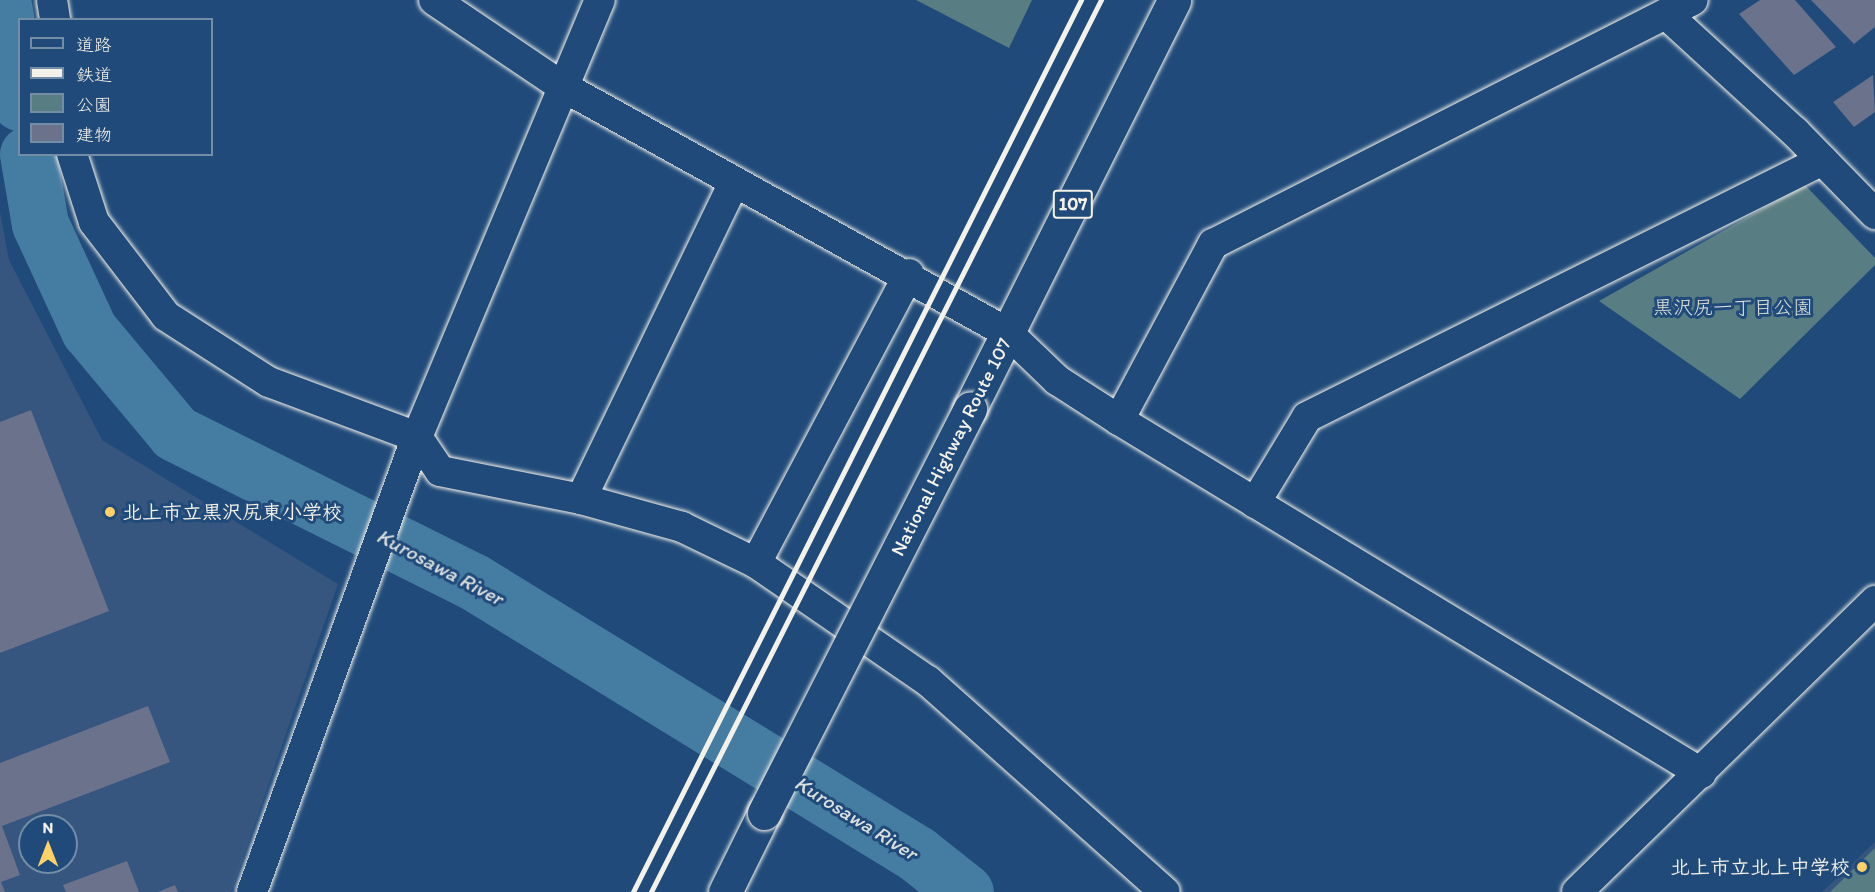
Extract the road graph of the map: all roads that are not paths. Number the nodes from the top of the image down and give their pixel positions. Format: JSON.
{"nodes":[{"id":1,"x":52,"y":0,"type":"edge"},
{"id":2,"x":434,"y":0,"type":"edge"},
{"id":3,"x":600,"y":0,"type":"edge"},
{"id":4,"x":1174,"y":0,"type":"edge"},
{"id":5,"x":1693,"y":0,"type":"edge"},
{"id":6,"x":1666,"y":14,"type":"junction"},
{"id":7,"x":55,"y":18,"type":"edge"},
{"id":8,"x":560,"y":85,"type":"junction"},
{"id":9,"x":73,"y":156,"type":"edge"},
{"id":10,"x":1823,"y":160,"type":"junction"},
{"id":11,"x":734,"y":183,"type":"junction"},
{"id":12,"x":1875,"y":214,"type":"edge"},
{"id":13,"x":909,"y":274,"type":"junction"},
{"id":14,"x":1008,"y":333,"type":"junction"},
{"id":15,"x":1119,"y":420,"type":"junction"},
{"id":16,"x":417,"y":437,"type":"junction"},
{"id":17,"x":581,"y":499,"type":"junction"},
{"id":18,"x":1255,"y":503,"type":"junction"},
{"id":19,"x":756,"y":563,"type":"junction"},
{"id":20,"x":1875,"y":601,"type":"edge"},
{"id":21,"x":1701,"y":772,"type":"junction"},
{"id":22,"x":252,"y":892,"type":"edge"},
{"id":23,"x":725,"y":892,"type":"edge"},
{"id":24,"x":1165,"y":892,"type":"edge"},
{"id":25,"x":1578,"y":892,"type":"edge"}],
"edges":[{"from":1,"to":7,"type":"street"},
{"from":2,"to":8,"type":"street"},
{"from":3,"to":8,"type":"street"},
{"from":4,"to":14,"type":"highway","name":"National Highway Route 107","number":"107"},
{"from":5,"to":6,"type":"street"},
{"from":6,"to":10,"type":"street"},
{"from":6,"to":15,"type":"street"},
{"from":8,"to":11,"type":"street"},
{"from":8,"to":16,"type":"street"},
{"from":9,"to":16,"type":"street"},
{"from":10,"to":12,"type":"street"},
{"from":10,"to":18,"type":"street"},
{"from":11,"to":13,"type":"street"},
{"from":11,"to":17,"type":"street"},
{"from":13,"to":14,"type":"street"},
{"from":13,"to":19,"type":"street"},
{"from":14,"to":15,"type":"street"},
{"from":14,"to":23,"type":"highway","name":"National Highway Route 107","number":"107","bridge":true},
{"from":15,"to":18,"type":"street"},
{"from":16,"to":17,"type":"street"},
{"from":16,"to":22,"type":"street"},
{"from":17,"to":19,"type":"street"},
{"from":18,"to":21,"type":"street"},
{"from":19,"to":24,"type":"street"},
{"from":20,"to":21,"type":"street"},
{"from":21,"to":25,"type":"street"}]}
